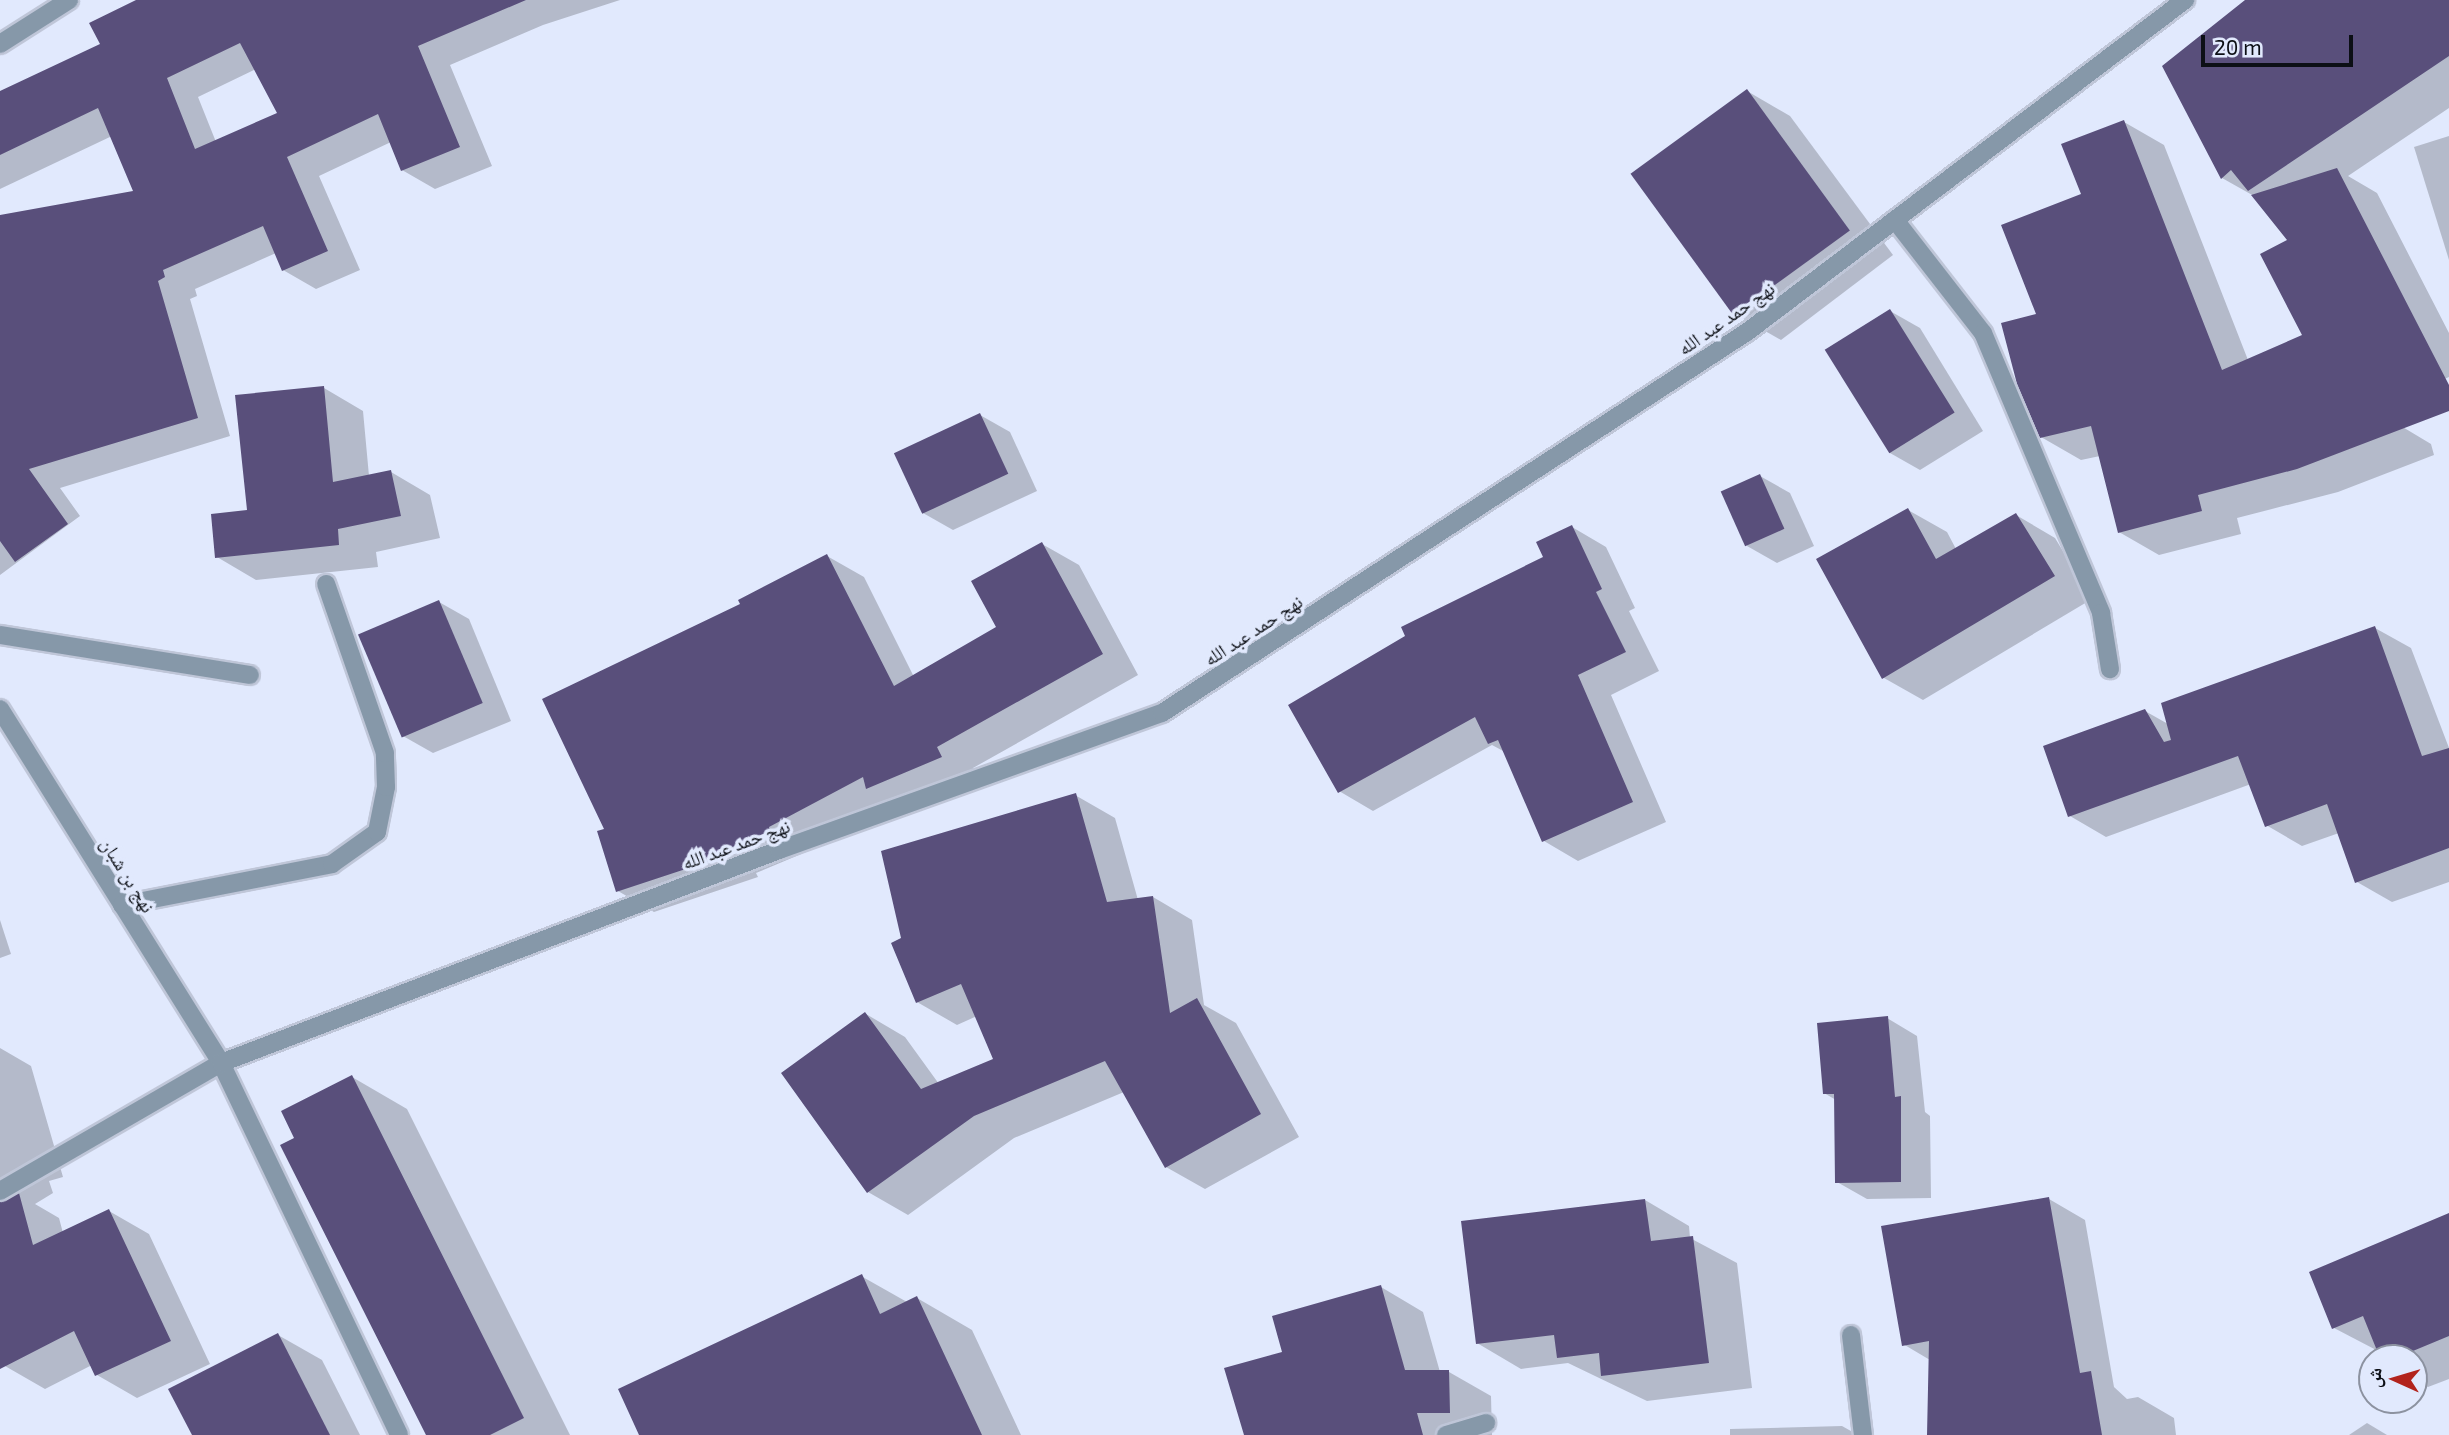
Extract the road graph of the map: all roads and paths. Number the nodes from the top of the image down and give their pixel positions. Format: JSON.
{"nodes":[{"id":1,"x":69,"y":0,"type":"edge"},
{"id":2,"x":2185,"y":0,"type":"edge"},
{"id":3,"x":0,"y":44,"type":"edge"},
{"id":4,"x":1895,"y":220,"type":"junction"},
{"id":5,"x":326,"y":584,"type":"dead end"},
{"id":6,"x":0,"y":635,"type":"edge"},
{"id":7,"x":2110,"y":668,"type":"dead end"},
{"id":8,"x":250,"y":675,"type":"dead end"},
{"id":9,"x":0,"y":709,"type":"edge"},
{"id":10,"x":122,"y":905,"type":"junction"},
{"id":11,"x":221,"y":1063,"type":"junction"},
{"id":12,"x":0,"y":1191,"type":"edge"},
{"id":13,"x":1851,"y":1335,"type":"dead end"},
{"id":14,"x":1486,"y":1423,"type":"dead end"},
{"id":15,"x":399,"y":1435,"type":"edge"},
{"id":16,"x":1446,"y":1435,"type":"edge"},
{"id":17,"x":1863,"y":1435,"type":"edge"}],
"edges":[{"from":1,"to":3,"type":"street"},
{"from":2,"to":4,"type":"street","name":"نهج حمد عبد الله"},
{"from":4,"to":7,"type":"street"},
{"from":4,"to":11,"type":"street","name":"نهج حمد عبد الله"},
{"from":5,"to":10,"type":"street"},
{"from":6,"to":8,"type":"street"},
{"from":9,"to":10,"type":"street","name":"نهج بن شبان"},
{"from":10,"to":11,"type":"street","name":"نهج بن شبان"},
{"from":11,"to":12,"type":"street","name":"نهج حمد عبد الله"},
{"from":11,"to":15,"type":"street","name":"نهج بن شبان"},
{"from":13,"to":17,"type":"street"},
{"from":14,"to":16,"type":"street"}]}
